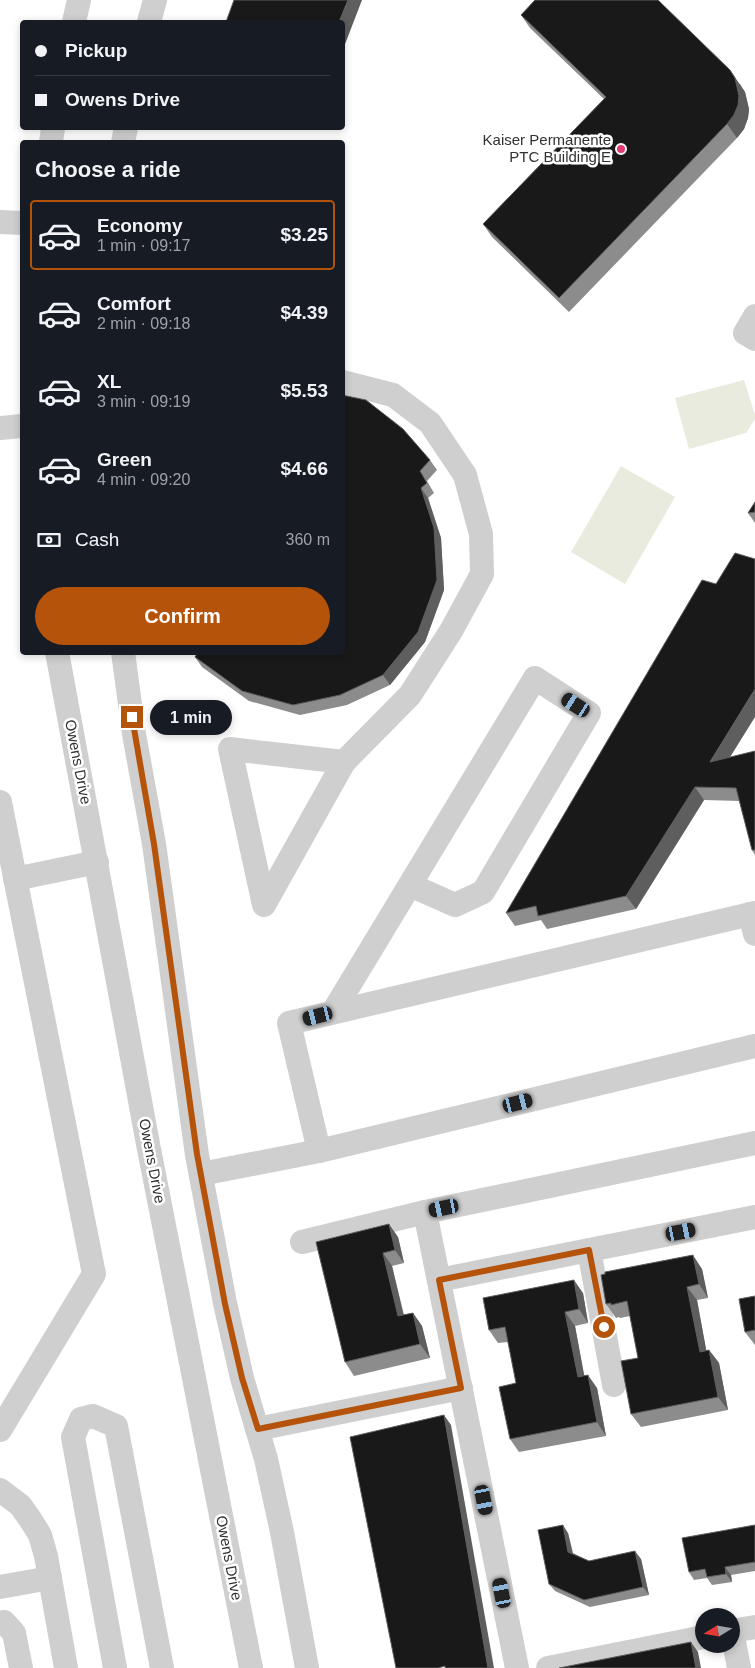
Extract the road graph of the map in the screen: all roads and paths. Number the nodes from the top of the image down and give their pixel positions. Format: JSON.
{"nodes":[{"id":1,"x":79,"y":0,"type":"edge"},
{"id":2,"x":155,"y":0,"type":"edge"},
{"id":3,"x":74,"y":20,"type":"edge"},
{"id":4,"x":150,"y":20,"type":"edge"},
{"id":5,"x":0,"y":222,"type":"edge"},
{"id":6,"x":20,"y":223,"type":"edge"},
{"id":7,"x":755,"y":316,"type":"edge"},
{"id":8,"x":755,"y":340,"type":"edge"},
{"id":9,"x":345,"y":383,"type":"edge"},
{"id":10,"x":20,"y":426,"type":"edge"},
{"id":11,"x":0,"y":428,"type":"edge"},
{"id":12,"x":58,"y":655,"type":"edge"},
{"id":13,"x":123,"y":655,"type":"edge"},
{"id":14,"x":344,"y":762,"type":"junction"},
{"id":15,"x":0,"y":802,"type":"edge"},
{"id":16,"x":97,"y":862,"type":"junction"},
{"id":17,"x":15,"y":879,"type":"junction"},
{"id":18,"x":410,"y":885,"type":"junction"},
{"id":19,"x":753,"y":920,"type":"edge"},
{"id":20,"x":333,"y":1012,"type":"junction"},
{"id":21,"x":755,"y":1046,"type":"edge"},
{"id":22,"x":755,"y":1143,"type":"edge"},
{"id":23,"x":319,"y":1151,"type":"junction"},
{"id":24,"x":201,"y":1174,"type":"junction"},
{"id":25,"x":425,"y":1212,"type":"junction"},
{"id":26,"x":755,"y":1217,"type":"edge"},
{"id":27,"x":302,"y":1242,"type":"dead end"},
{"id":28,"x":589,"y":1250,"type":"junction"},
{"id":29,"x":439,"y":1280,"type":"junction"},
{"id":30,"x":614,"y":1385,"type":"dead end"},
{"id":31,"x":461,"y":1388,"type":"junction"},
{"id":32,"x":258,"y":1429,"type":"junction"},
{"id":33,"x":0,"y":1430,"type":"edge"},
{"id":34,"x":0,"y":1490,"type":"edge"},
{"id":35,"x":50,"y":1578,"type":"junction"},
{"id":36,"x":0,"y":1588,"type":"edge"},
{"id":37,"x":0,"y":1623,"type":"edge"},
{"id":38,"x":755,"y":1627,"type":"edge"},
{"id":39,"x":740,"y":1630,"type":"edge"},
{"id":40,"x":695,"y":1639,"type":"edge"},
{"id":41,"x":736,"y":1653,"type":"edge"},
{"id":42,"x":21,"y":1668,"type":"edge"},
{"id":43,"x":66,"y":1668,"type":"edge"},
{"id":44,"x":114,"y":1668,"type":"edge"},
{"id":45,"x":162,"y":1668,"type":"edge"},
{"id":46,"x":251,"y":1668,"type":"edge"},
{"id":47,"x":307,"y":1668,"type":"edge"},
{"id":48,"x":517,"y":1668,"type":"edge"},
{"id":49,"x":548,"y":1668,"type":"edge"},
{"id":50,"x":739,"y":1668,"type":"edge"}],
"edges":[{"from":1,"to":3,"type":"street"},
{"from":2,"to":4,"type":"street"},
{"from":5,"to":6,"type":"street"},
{"from":7,"to":8,"type":"street"},
{"from":9,"to":14,"type":"street"},
{"from":10,"to":11,"type":"street"},
{"from":12,"to":16,"type":"street","name":"Owens Drive"},
{"from":13,"to":24,"type":"street"},
{"from":14,"to":14,"type":"street"},
{"from":15,"to":17,"type":"street"},
{"from":16,"to":17,"type":"street"},
{"from":16,"to":46,"type":"street","name":"Owens Drive"},
{"from":17,"to":33,"type":"street"},
{"from":18,"to":18,"type":"street"},
{"from":18,"to":20,"type":"street"},
{"from":19,"to":20,"type":"street"},
{"from":20,"to":23,"type":"street"},
{"from":21,"to":23,"type":"street"},
{"from":22,"to":25,"type":"street"},
{"from":23,"to":24,"type":"street"},
{"from":24,"to":32,"type":"street"},
{"from":25,"to":27,"type":"street"},
{"from":25,"to":29,"type":"street"},
{"from":26,"to":28,"type":"street"},
{"from":28,"to":29,"type":"street"},
{"from":28,"to":30,"type":"street"},
{"from":29,"to":31,"type":"street"},
{"from":31,"to":32,"type":"street"},
{"from":31,"to":48,"type":"street"},
{"from":32,"to":47,"type":"street"},
{"from":34,"to":35,"type":"street"},
{"from":35,"to":36,"type":"street"},
{"from":35,"to":43,"type":"street"},
{"from":37,"to":42,"type":"street"},
{"from":38,"to":39,"type":"street"},
{"from":40,"to":49,"type":"street"},
{"from":41,"to":50,"type":"street"},
{"from":44,"to":45,"type":"street"}]}
